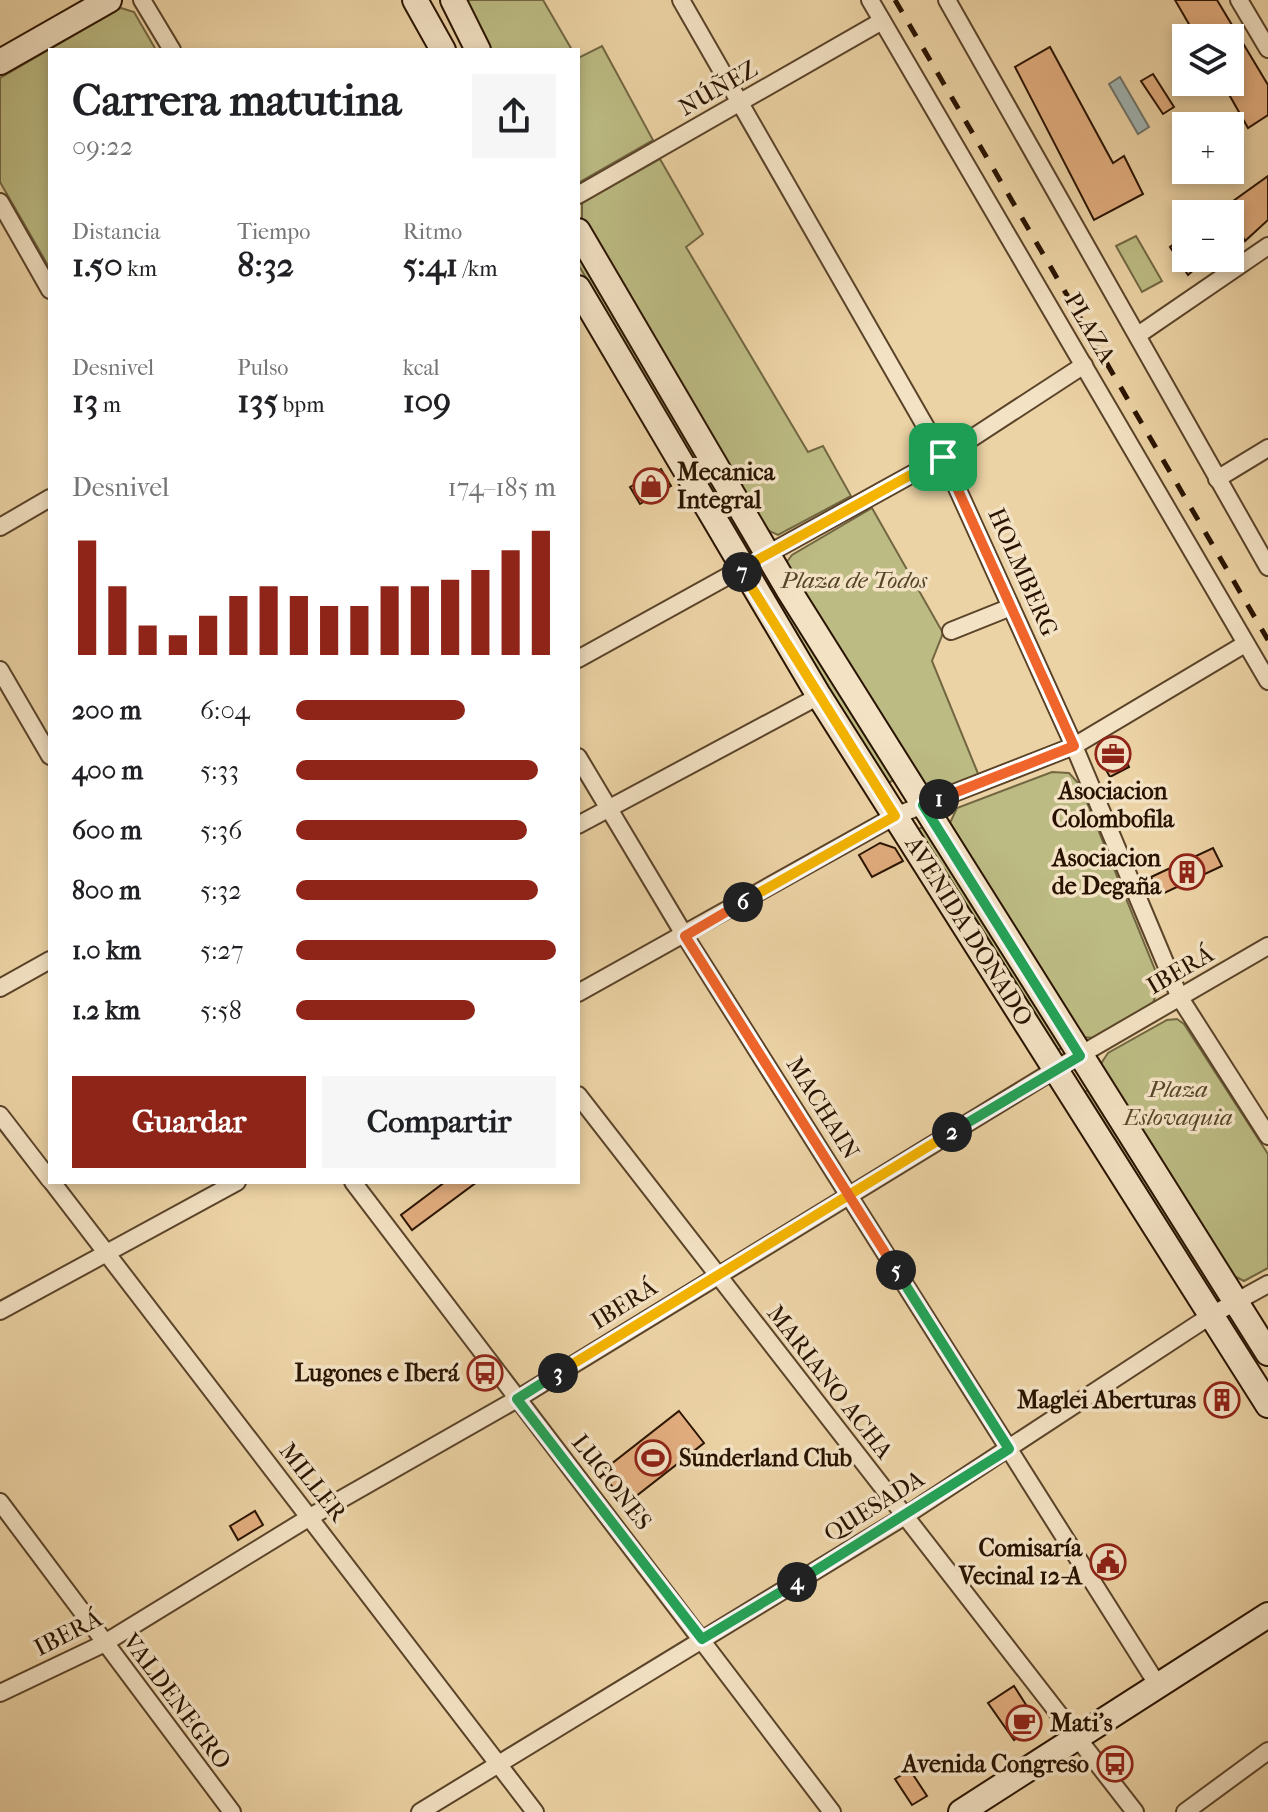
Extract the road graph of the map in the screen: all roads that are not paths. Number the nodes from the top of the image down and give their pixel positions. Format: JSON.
{"nodes":[{"id":1,"x":109,"y":0,"type":"edge"},
{"id":2,"x":142,"y":0,"type":"edge"},
{"id":3,"x":415,"y":0,"type":"edge"},
{"id":4,"x":453,"y":0,"type":"edge"},
{"id":5,"x":681,"y":0,"type":"edge"},
{"id":6,"x":870,"y":0,"type":"edge"},
{"id":7,"x":947,"y":0,"type":"edge"},
{"id":8,"x":1239,"y":0,"type":"edge"},
{"id":9,"x":882,"y":21,"type":"junction"},
{"id":10,"x":171,"y":48,"type":"edge"},
{"id":11,"x":442,"y":48,"type":"edge"},
{"id":12,"x":477,"y":48,"type":"edge"},
{"id":13,"x":1268,"y":49,"type":"edge"},
{"id":14,"x":0,"y":62,"type":"edge"},
{"id":15,"x":740,"y":103,"type":"junction"},
{"id":16,"x":580,"y":194,"type":"edge"},
{"id":17,"x":0,"y":202,"type":"edge"},
{"id":18,"x":580,"y":234,"type":"edge"},
{"id":19,"x":1268,"y":246,"type":"edge"},
{"id":20,"x":48,"y":286,"type":"edge"},
{"id":21,"x":580,"y":291,"type":"edge"},
{"id":22,"x":1138,"y":335,"type":"junction"},
{"id":23,"x":1084,"y":365,"type":"junction"},
{"id":24,"x":1268,"y":448,"type":"edge"},
{"id":25,"x":943,"y":457,"type":"junction"},
{"id":26,"x":1217,"y":479,"type":"junction"},
{"id":27,"x":48,"y":499,"type":"edge"},
{"id":28,"x":0,"y":527,"type":"edge"},
{"id":29,"x":768,"y":555,"type":"junction"},
{"id":30,"x":1268,"y":567,"type":"edge"},
{"id":31,"x":741,"y":569,"type":"junction"},
{"id":32,"x":1011,"y":607,"type":"junction"},
{"id":33,"x":951,"y":631,"type":"dead end"},
{"id":34,"x":1245,"y":644,"type":"junction"},
{"id":35,"x":580,"y":658,"type":"edge"},
{"id":36,"x":0,"y":670,"type":"edge"},
{"id":37,"x":1268,"y":681,"type":"edge"},
{"id":38,"x":819,"y":696,"type":"junction"},
{"id":39,"x":1074,"y":746,"type":"junction"},
{"id":40,"x":48,"y":753,"type":"edge"},
{"id":41,"x":580,"y":760,"type":"edge"},
{"id":42,"x":923,"y":805,"type":"junction"},
{"id":43,"x":609,"y":807,"type":"junction"},
{"id":44,"x":895,"y":816,"type":"junction"},
{"id":45,"x":580,"y":824,"type":"edge"},
{"id":46,"x":685,"y":936,"type":"junction"},
{"id":47,"x":1268,"y":946,"type":"edge"},
{"id":48,"x":48,"y":961,"type":"edge"},
{"id":49,"x":0,"y":988,"type":"edge"},
{"id":50,"x":580,"y":992,"type":"edge"},
{"id":51,"x":1180,"y":998,"type":"junction"},
{"id":52,"x":1080,"y":1056,"type":"junction"},
{"id":53,"x":1056,"y":1069,"type":"junction"},
{"id":54,"x":580,"y":1098,"type":"edge"},
{"id":55,"x":0,"y":1115,"type":"edge"},
{"id":56,"x":1268,"y":1136,"type":"edge"},
{"id":57,"x":48,"y":1177,"type":"edge"},
{"id":58,"x":53,"y":1184,"type":"edge"},
{"id":59,"x":233,"y":1184,"type":"edge"},
{"id":60,"x":355,"y":1184,"type":"edge"},
{"id":61,"x":849,"y":1194,"type":"junction"},
{"id":62,"x":108,"y":1255,"type":"junction"},
{"id":63,"x":718,"y":1275,"type":"junction"},
{"id":64,"x":1268,"y":1284,"type":"edge"},
{"id":65,"x":1236,"y":1301,"type":"junction"},
{"id":66,"x":0,"y":1311,"type":"edge"},
{"id":67,"x":1210,"y":1316,"type":"junction"},
{"id":68,"x":1268,"y":1353,"type":"edge"},
{"id":69,"x":517,"y":1399,"type":"junction"},
{"id":70,"x":1268,"y":1405,"type":"edge"},
{"id":71,"x":1009,"y":1449,"type":"junction"},
{"id":72,"x":0,"y":1502,"type":"edge"},
{"id":73,"x":905,"y":1516,"type":"junction"},
{"id":74,"x":310,"y":1517,"type":"junction"},
{"id":75,"x":1268,"y":1615,"type":"edge"},
{"id":76,"x":702,"y":1639,"type":"junction"},
{"id":77,"x":103,"y":1644,"type":"junction"},
{"id":78,"x":1159,"y":1687,"type":"junction"},
{"id":79,"x":0,"y":1693,"type":"edge"},
{"id":80,"x":1080,"y":1739,"type":"junction"},
{"id":81,"x":1268,"y":1751,"type":"edge"},
{"id":82,"x":498,"y":1762,"type":"junction"},
{"id":83,"x":232,"y":1812,"type":"edge"},
{"id":84,"x":420,"y":1812,"type":"edge"},
{"id":85,"x":535,"y":1812,"type":"edge"},
{"id":86,"x":832,"y":1812,"type":"edge"},
{"id":87,"x":961,"y":1812,"type":"edge"},
{"id":88,"x":1135,"y":1812,"type":"edge"},
{"id":89,"x":1185,"y":1812,"type":"edge"}],
"edges":[{"from":1,"to":14,"type":"main road"},
{"from":2,"to":10,"type":"street"},
{"from":3,"to":11,"type":"main road"},
{"from":4,"to":12,"type":"main road"},
{"from":5,"to":15,"type":"street","name":"HOLMBERG"},
{"from":6,"to":9,"type":"street","name":"PLAZA"},
{"from":7,"to":22,"type":"street","name":"PLAZA"},
{"from":8,"to":13,"type":"street"},
{"from":9,"to":15,"type":"street","name":"NÚÑEZ"},
{"from":9,"to":23,"type":"street","name":"PLAZA"},
{"from":15,"to":16,"type":"street","name":"NÚÑEZ"},
{"from":15,"to":25,"type":"street","name":"HOLMBERG"},
{"from":17,"to":20,"type":"street"},
{"from":18,"to":29,"type":"main road"},
{"from":19,"to":22,"type":"street"},
{"from":21,"to":31,"type":"main road","name":"AVENIDA DONADO"},
{"from":22,"to":26,"type":"street","name":"PLAZA"},
{"from":23,"to":25,"type":"street"},
{"from":23,"to":34,"type":"street","name":"PLAZA"},
{"from":24,"to":26,"type":"street"},
{"from":25,"to":29,"type":"street"},
{"from":25,"to":32,"type":"street","name":"HOLMBERG"},
{"from":26,"to":30,"type":"street","name":"PLAZA"},
{"from":27,"to":28,"type":"street"},
{"from":29,"to":31,"type":"street"},
{"from":29,"to":42,"type":"main road"},
{"from":31,"to":35,"type":"street"},
{"from":31,"to":38,"type":"main road","name":"AVENIDA DONADO"},
{"from":32,"to":33,"type":"street"},
{"from":32,"to":39,"type":"street","name":"HOLMBERG"},
{"from":34,"to":37,"type":"street","name":"PLAZA"},
{"from":34,"to":39,"type":"street"},
{"from":36,"to":40,"type":"street"},
{"from":38,"to":43,"type":"street"},
{"from":38,"to":44,"type":"main road","name":"AVENIDA DONADO"},
{"from":39,"to":42,"type":"street"},
{"from":39,"to":51,"type":"street","name":"HOLMBERG"},
{"from":41,"to":43,"type":"street","name":"MACHAIN"},
{"from":42,"to":44,"type":"street"},
{"from":42,"to":52,"type":"main road"},
{"from":43,"to":45,"type":"street"},
{"from":43,"to":46,"type":"street","name":"MACHAIN"},
{"from":44,"to":46,"type":"street"},
{"from":44,"to":53,"type":"main road","name":"AVENIDA DONADO"},
{"from":46,"to":50,"type":"street"},
{"from":46,"to":61,"type":"street","name":"MACHAIN"},
{"from":47,"to":51,"type":"street","name":"IBERÁ"},
{"from":48,"to":49,"type":"street"},
{"from":51,"to":52,"type":"street","name":"IBERÁ"},
{"from":51,"to":56,"type":"street","name":"HOLMBERG"},
{"from":52,"to":53,"type":"street","name":"IBERÁ"},
{"from":52,"to":65,"type":"main road"},
{"from":53,"to":61,"type":"street","name":"IBERÁ"},
{"from":53,"to":67,"type":"main road","name":"AVENIDA DONADO"},
{"from":54,"to":63,"type":"street","name":"MARIANO ACHA"},
{"from":55,"to":57,"type":"street","name":"MILLER"},
{"from":58,"to":62,"type":"street","name":"MILLER"},
{"from":59,"to":62,"type":"street"},
{"from":60,"to":69,"type":"street","name":"LUGONES"},
{"from":61,"to":63,"type":"street","name":"IBERÁ"},
{"from":61,"to":71,"type":"street","name":"MACHAIN"},
{"from":62,"to":66,"type":"street"},
{"from":62,"to":74,"type":"street","name":"MILLER"},
{"from":63,"to":69,"type":"street","name":"IBERÁ"},
{"from":63,"to":73,"type":"street","name":"MARIANO ACHA"},
{"from":64,"to":65,"type":"street","name":"QUESADA"},
{"from":65,"to":67,"type":"street","name":"QUESADA"},
{"from":65,"to":68,"type":"main road"},
{"from":67,"to":70,"type":"main road","name":"AVENIDA DONADO"},
{"from":67,"to":71,"type":"street","name":"QUESADA"},
{"from":69,"to":74,"type":"street","name":"IBERÁ"},
{"from":69,"to":76,"type":"street","name":"LUGONES"},
{"from":71,"to":73,"type":"street","name":"QUESADA"},
{"from":71,"to":78,"type":"street","name":"MACHAIN"},
{"from":72,"to":77,"type":"street","name":"VALDENEGRO"},
{"from":73,"to":76,"type":"street","name":"QUESADA"},
{"from":73,"to":80,"type":"street","name":"MARIANO ACHA"},
{"from":74,"to":77,"type":"street","name":"IBERÁ"},
{"from":74,"to":82,"type":"street","name":"MILLER"},
{"from":75,"to":78,"type":"main road"},
{"from":76,"to":82,"type":"street","name":"QUESADA"},
{"from":76,"to":86,"type":"street","name":"LUGONES"},
{"from":77,"to":79,"type":"street","name":"IBERÁ"},
{"from":77,"to":83,"type":"street","name":"VALDENEGRO"},
{"from":78,"to":80,"type":"main road"},
{"from":80,"to":87,"type":"main road"},
{"from":80,"to":88,"type":"street","name":"MARIANO ACHA"},
{"from":81,"to":89,"type":"street"},
{"from":82,"to":84,"type":"street","name":"QUESADA"},
{"from":82,"to":85,"type":"street","name":"MILLER"}]}
